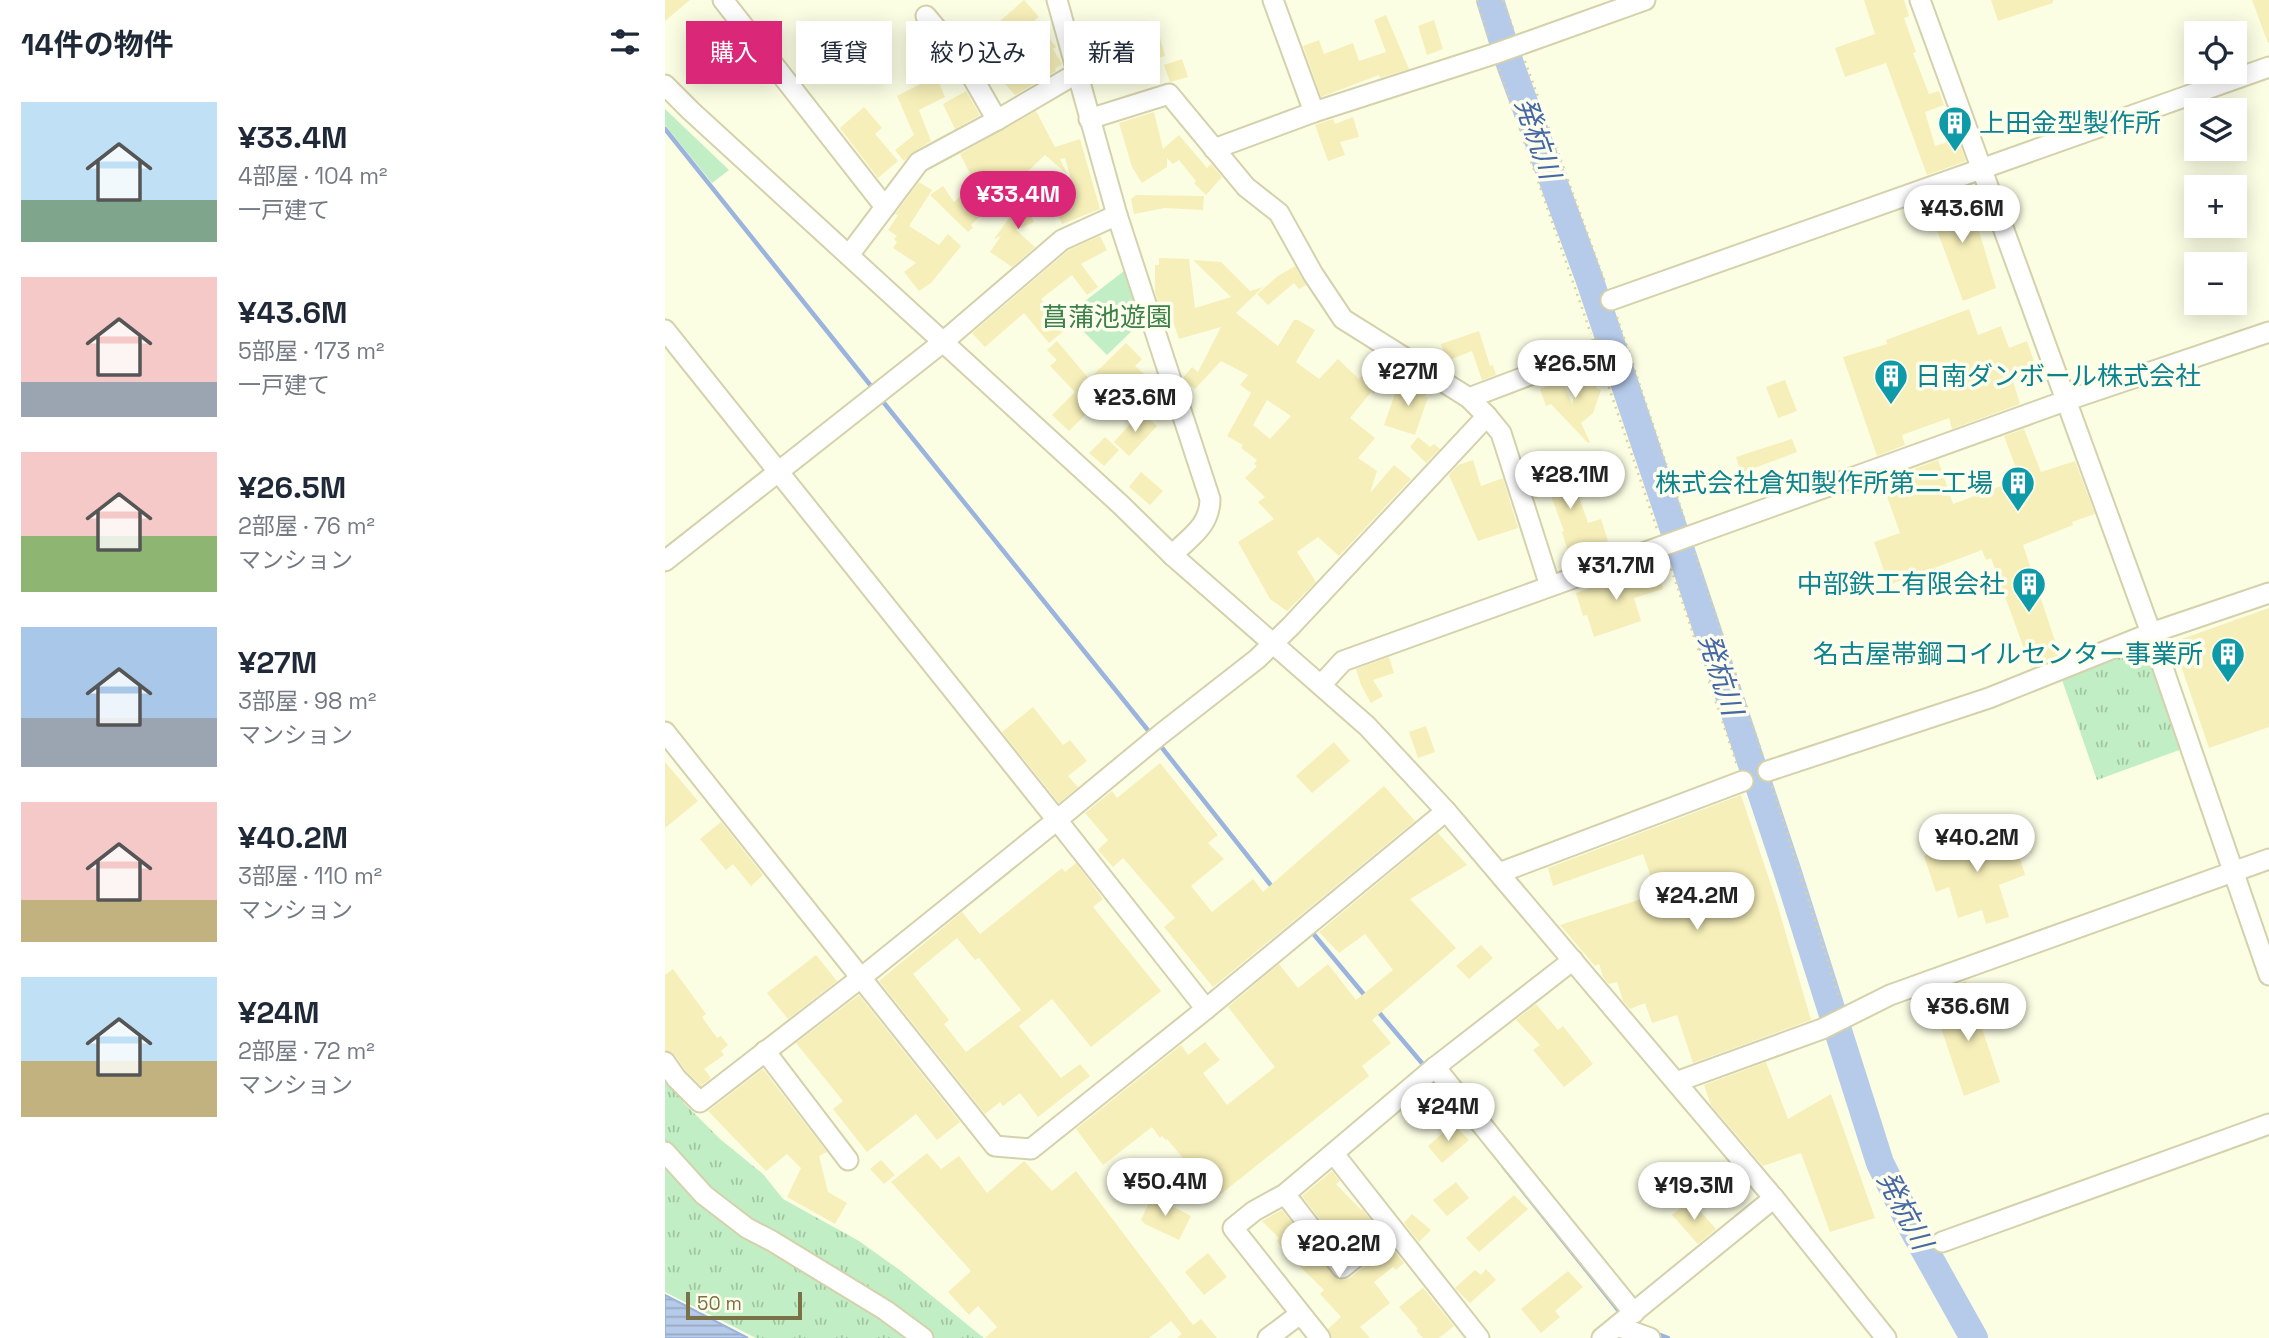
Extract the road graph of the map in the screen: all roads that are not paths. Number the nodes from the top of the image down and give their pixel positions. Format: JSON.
{"nodes":[{"id":1,"x":723,"y":0,"type":"edge"},
{"id":2,"x":1057,"y":0,"type":"edge"},
{"id":3,"x":1273,"y":0,"type":"edge"},
{"id":4,"x":1645,"y":0,"type":"edge"},
{"id":5,"x":1920,"y":0,"type":"edge"},
{"id":6,"x":926,"y":16,"type":"dead end"},
{"id":7,"x":1064,"y":23,"type":"edge"},
{"id":8,"x":2269,"y":67,"type":"edge"},
{"id":9,"x":1064,"y":81,"type":"edge"},
{"id":10,"x":1082,"y":84,"type":"edge"},
{"id":11,"x":665,"y":85,"type":"edge"},
{"id":12,"x":1314,"y":112,"type":"junction"},
{"id":13,"x":1089,"y":119,"type":"junction"},
{"id":14,"x":997,"y":120,"type":"junction"},
{"id":15,"x":1214,"y":149,"type":"junction"},
{"id":16,"x":1982,"y":167,"type":"junction"},
{"id":17,"x":885,"y":207,"type":"junction"},
{"id":18,"x":1117,"y":215,"type":"junction"},
{"id":19,"x":849,"y":255,"type":"junction"},
{"id":20,"x":1611,"y":300,"type":"dead end"},
{"id":21,"x":665,"y":330,"type":"edge"},
{"id":22,"x":2269,"y":332,"type":"edge"},
{"id":23,"x":943,"y":342,"type":"junction"},
{"id":24,"x":1596,"y":350,"type":"road end"},
{"id":25,"x":1469,"y":398,"type":"junction"},
{"id":26,"x":2065,"y":401,"type":"junction"},
{"id":27,"x":1487,"y":416,"type":"junction"},
{"id":28,"x":777,"y":471,"type":"junction"},
{"id":29,"x":1172,"y":555,"type":"junction"},
{"id":30,"x":665,"y":561,"type":"edge"},
{"id":31,"x":1550,"y":586,"type":"junction"},
{"id":32,"x":2269,"y":593,"type":"edge"},
{"id":33,"x":2151,"y":633,"type":"junction"},
{"id":34,"x":1271,"y":643,"type":"junction"},
{"id":35,"x":1321,"y":685,"type":"junction"},
{"id":36,"x":665,"y":732,"type":"edge"},
{"id":37,"x":1768,"y":771,"type":"road end"},
{"id":38,"x":1743,"y":781,"type":"road end"},
{"id":39,"x":1445,"y":811,"type":"junction"},
{"id":40,"x":1057,"y":820,"type":"junction"},
{"id":41,"x":2269,"y":859,"type":"edge"},
{"id":42,"x":2234,"y":871,"type":"junction"},
{"id":43,"x":1500,"y":873,"type":"junction"},
{"id":44,"x":1573,"y":960,"type":"junction"},
{"id":45,"x":2269,"y":975,"type":"edge"},
{"id":46,"x":862,"y":977,"type":"junction"},
{"id":47,"x":1206,"y":1009,"type":"junction"},
{"id":48,"x":765,"y":1051,"type":"junction"},
{"id":49,"x":665,"y":1062,"type":"edge"},
{"id":50,"x":1430,"y":1071,"type":"junction"},
{"id":51,"x":1676,"y":1082,"type":"junction"},
{"id":52,"x":2269,"y":1124,"type":"edge"},
{"id":53,"x":665,"y":1152,"type":"edge"},
{"id":54,"x":1334,"y":1154,"type":"junction"},
{"id":55,"x":848,"y":1160,"type":"dead end"},
{"id":56,"x":1285,"y":1194,"type":"junction"},
{"id":57,"x":1774,"y":1198,"type":"junction"},
{"id":58,"x":1392,"y":1228,"type":"junction"},
{"id":59,"x":1942,"y":1242,"type":"dead end"},
{"id":60,"x":1300,"y":1314,"type":"junction"},
{"id":61,"x":1621,"y":1323,"type":"edge"},
{"id":62,"x":923,"y":1338,"type":"edge"},
{"id":63,"x":1268,"y":1338,"type":"edge"},
{"id":64,"x":1319,"y":1338,"type":"edge"},
{"id":65,"x":1479,"y":1338,"type":"edge"},
{"id":66,"x":1650,"y":1338,"type":"edge"},
{"id":67,"x":1886,"y":1338,"type":"edge"}],
"edges":[{"from":1,"to":17,"type":"street"},
{"from":2,"to":7,"type":"street"},
{"from":3,"to":12,"type":"street"},
{"from":4,"to":12,"type":"street"},
{"from":5,"to":16,"type":"street"},
{"from":6,"to":14,"type":"street"},
{"from":8,"to":16,"type":"street"},
{"from":9,"to":14,"type":"street"},
{"from":10,"to":13,"type":"street"},
{"from":11,"to":19,"type":"street"},
{"from":12,"to":15,"type":"street"},
{"from":13,"to":15,"type":"street"},
{"from":13,"to":18,"type":"street"},
{"from":14,"to":17,"type":"street"},
{"from":15,"to":25,"type":"street"},
{"from":16,"to":20,"type":"street"},
{"from":16,"to":26,"type":"street"},
{"from":17,"to":19,"type":"street"},
{"from":18,"to":23,"type":"street"},
{"from":18,"to":29,"type":"street"},
{"from":19,"to":23,"type":"street"},
{"from":21,"to":28,"type":"street"},
{"from":22,"to":26,"type":"street"},
{"from":23,"to":28,"type":"street"},
{"from":23,"to":29,"type":"street"},
{"from":24,"to":25,"type":"street"},
{"from":25,"to":27,"type":"street"},
{"from":26,"to":31,"type":"street"},
{"from":26,"to":33,"type":"street"},
{"from":27,"to":31,"type":"street"},
{"from":27,"to":34,"type":"street"},
{"from":28,"to":30,"type":"street"},
{"from":28,"to":40,"type":"street"},
{"from":29,"to":34,"type":"street"},
{"from":31,"to":35,"type":"street"},
{"from":32,"to":33,"type":"street"},
{"from":33,"to":37,"type":"street"},
{"from":33,"to":42,"type":"street"},
{"from":34,"to":35,"type":"street"},
{"from":34,"to":40,"type":"street"},
{"from":35,"to":39,"type":"street"},
{"from":36,"to":46,"type":"street"},
{"from":38,"to":43,"type":"street"},
{"from":39,"to":43,"type":"street"},
{"from":39,"to":47,"type":"street"},
{"from":40,"to":46,"type":"street"},
{"from":40,"to":47,"type":"street"},
{"from":41,"to":42,"type":"street"},
{"from":42,"to":45,"type":"street"},
{"from":42,"to":51,"type":"street"},
{"from":43,"to":44,"type":"street"},
{"from":44,"to":50,"type":"street"},
{"from":44,"to":51,"type":"street"},
{"from":46,"to":47,"type":"street"},
{"from":46,"to":48,"type":"street"},
{"from":48,"to":49,"type":"street"},
{"from":48,"to":55,"type":"street"},
{"from":50,"to":54,"type":"street"},
{"from":50,"to":61,"type":"street"},
{"from":51,"to":57,"type":"street"},
{"from":52,"to":59,"type":"street"},
{"from":53,"to":62,"type":"street"},
{"from":54,"to":56,"type":"street"},
{"from":54,"to":58,"type":"street"},
{"from":56,"to":58,"type":"street"},
{"from":56,"to":60,"type":"street"},
{"from":57,"to":61,"type":"street"},
{"from":57,"to":67,"type":"street"},
{"from":58,"to":65,"type":"street"},
{"from":60,"to":63,"type":"street"},
{"from":60,"to":64,"type":"street"},
{"from":61,"to":66,"type":"street"}]}
